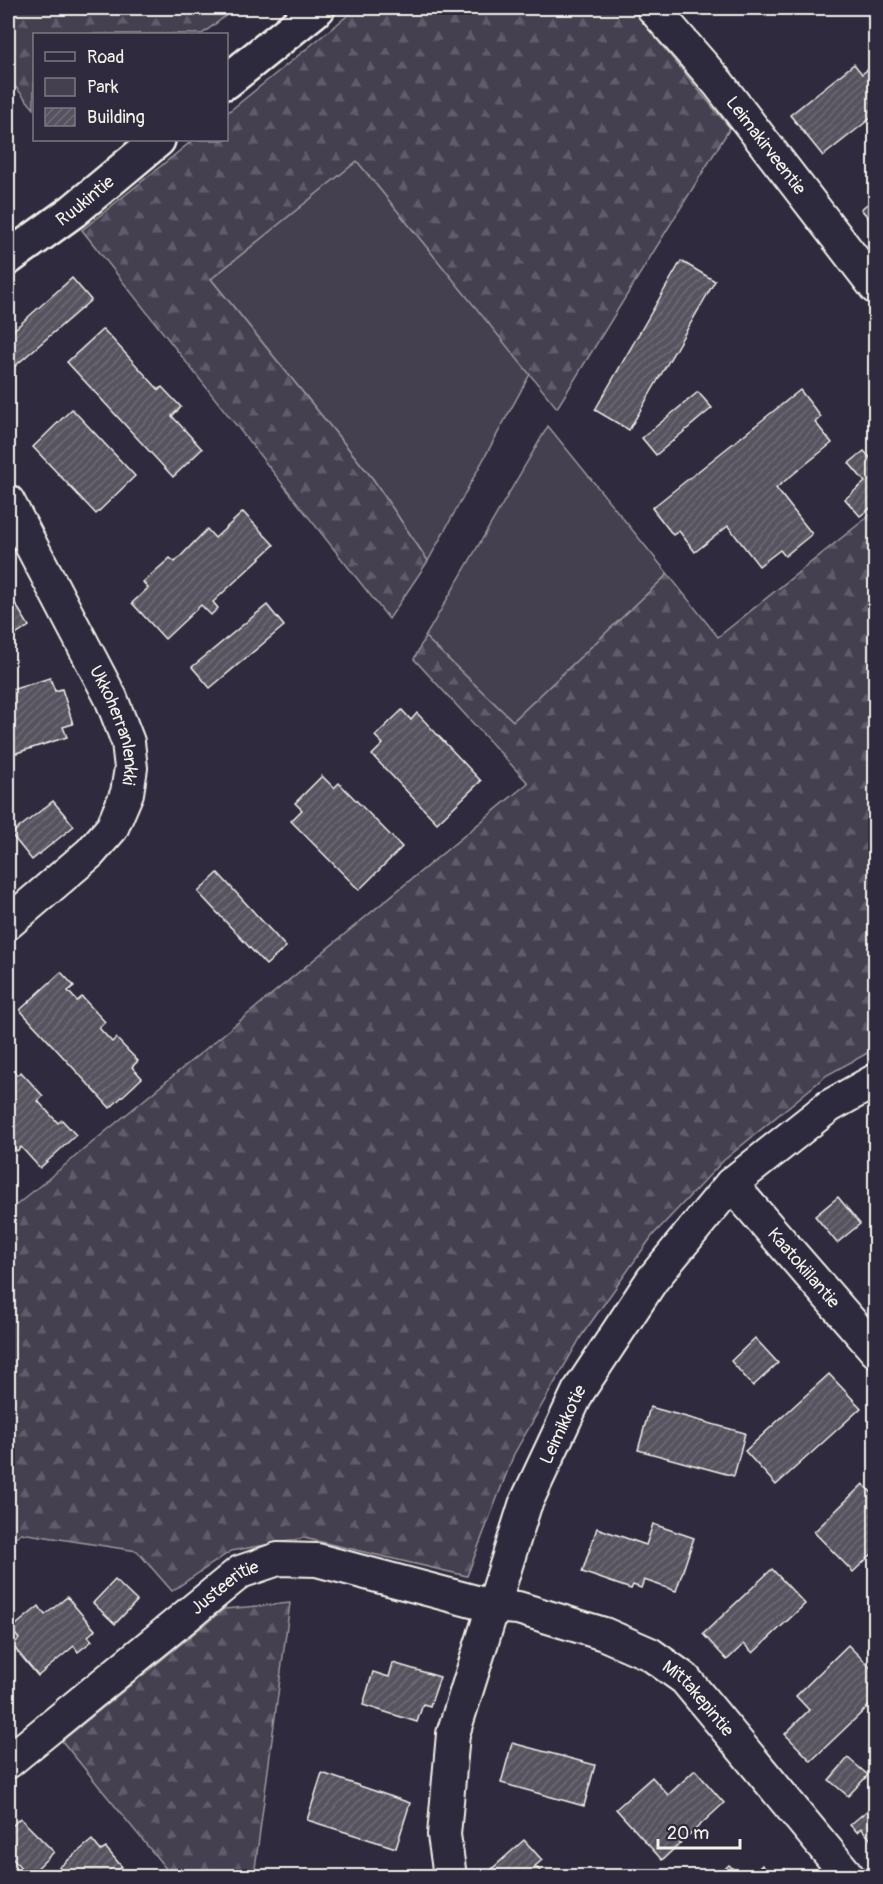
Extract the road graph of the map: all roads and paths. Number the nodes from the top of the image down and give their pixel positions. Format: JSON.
{"nodes":[{"id":1,"x":318,"y":8,"type":"edge"},
{"id":2,"x":653,"y":8,"type":"edge"},
{"id":3,"x":228,"y":80,"type":"edge"},
{"id":4,"x":157,"y":141,"type":"edge"},
{"id":5,"x":8,"y":258,"type":"edge"},
{"id":6,"x":876,"y":288,"type":"edge"},
{"id":7,"x":8,"y":501,"type":"edge"},
{"id":8,"x":8,"y":923,"type":"edge"},
{"id":9,"x":876,"y":1080,"type":"edge"},
{"id":10,"x":731,"y":1184,"type":"junction"},
{"id":11,"x":876,"y":1351,"type":"edge"},
{"id":12,"x":491,"y":1606,"type":"junction"},
{"id":13,"x":8,"y":1762,"type":"edge"},
{"id":14,"x":450,"y":1876,"type":"edge"},
{"id":15,"x":848,"y":1876,"type":"edge"}],
"edges":[{"from":1,"to":3,"type":"street"},
{"from":2,"to":6,"type":"street","name":"Leimakirveentie"},
{"from":4,"to":5,"type":"street","name":"Ruukintie"},
{"from":7,"to":8,"type":"street","name":"Ukkoherranlenkki"},
{"from":9,"to":10,"type":"street","name":"Leimikkotie"},
{"from":10,"to":11,"type":"street","name":"Kaatokiilantie"},
{"from":10,"to":12,"type":"street","name":"Leimikkotie"},
{"from":12,"to":13,"type":"street","name":"Justeeritie"},
{"from":12,"to":14,"type":"street","name":"Leimikkotie"},
{"from":12,"to":15,"type":"street","name":"Mittakepintie"}]}
